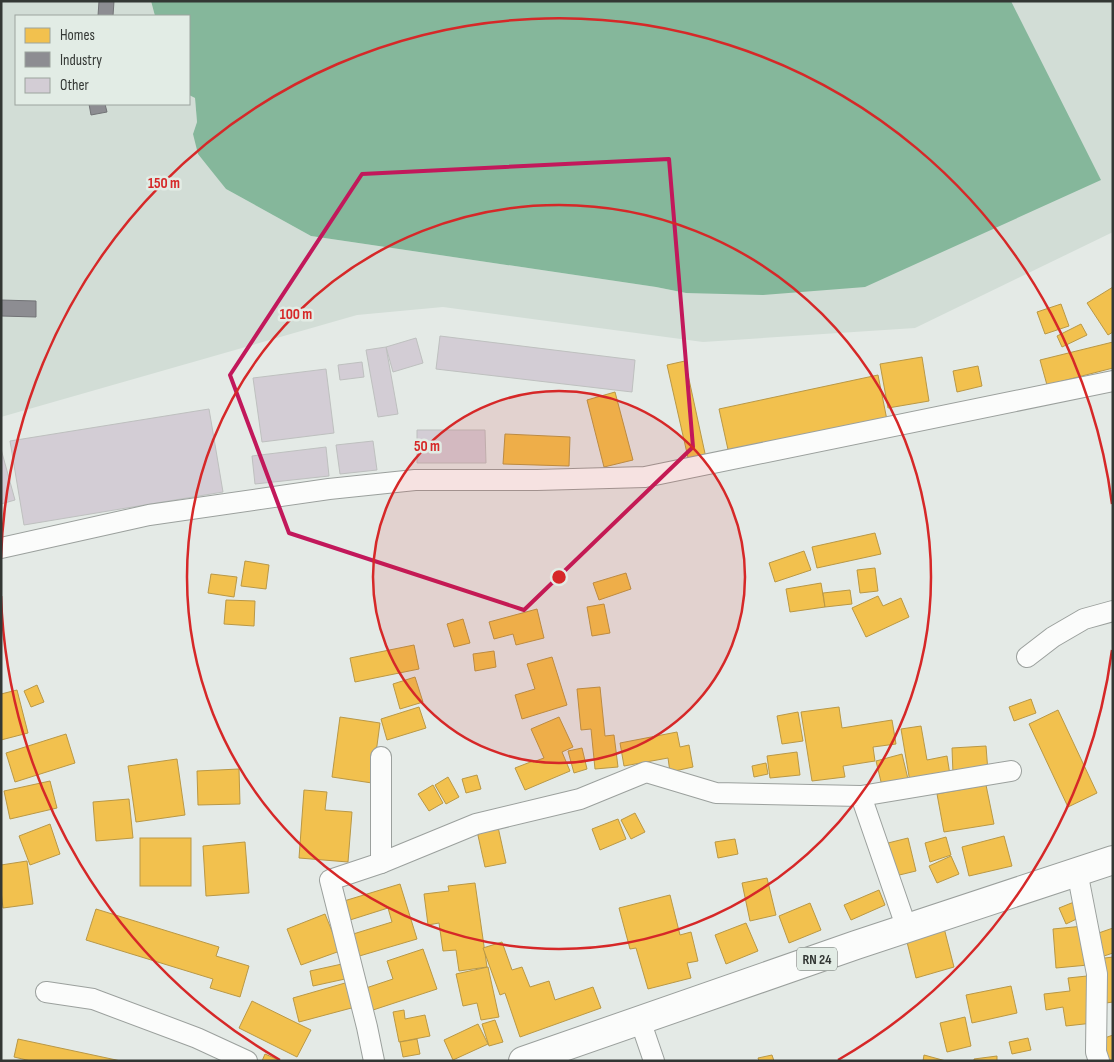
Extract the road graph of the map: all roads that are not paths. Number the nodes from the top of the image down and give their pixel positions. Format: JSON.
{"nodes":[{"id":1,"x":1113,"y":381,"type":"edge"},
{"id":2,"x":1,"y":548,"type":"edge"},
{"id":3,"x":1113,"y":611,"type":"edge"},
{"id":4,"x":1027,"y":657,"type":"dead end"},
{"id":5,"x":381,"y":757,"type":"dead end"},
{"id":6,"x":1011,"y":771,"type":"dead end"},
{"id":7,"x":861,"y":796,"type":"junction"},
{"id":8,"x":1113,"y":860,"type":"edge"},
{"id":9,"x":381,"y":862,"type":"junction"},
{"id":10,"x":1077,"y":871,"type":"junction"},
{"id":11,"x":907,"y":929,"type":"junction"},
{"id":12,"x":46,"y":992,"type":"dead end"},
{"id":13,"x":640,"y":1020,"type":"junction"},
{"id":14,"x":247,"y":1061,"type":"edge"},
{"id":15,"x":374,"y":1061,"type":"edge"},
{"id":16,"x":523,"y":1061,"type":"edge"},
{"id":17,"x":654,"y":1061,"type":"edge"},
{"id":18,"x":1099,"y":1061,"type":"edge"}],
"edges":[{"from":1,"to":2,"type":"street"},
{"from":3,"to":4,"type":"street"},
{"from":5,"to":9,"type":"street"},
{"from":6,"to":7,"type":"street"},
{"from":7,"to":9,"type":"street"},
{"from":7,"to":11,"type":"street"},
{"from":8,"to":10,"type":"main road","number":"RN 24"},
{"from":9,"to":15,"type":"street"},
{"from":10,"to":11,"type":"main road","number":"RN 24"},
{"from":10,"to":18,"type":"street"},
{"from":11,"to":13,"type":"main road","number":"RN 24"},
{"from":12,"to":14,"type":"street"},
{"from":13,"to":16,"type":"main road","number":"RN 24"},
{"from":13,"to":17,"type":"street"}]}
